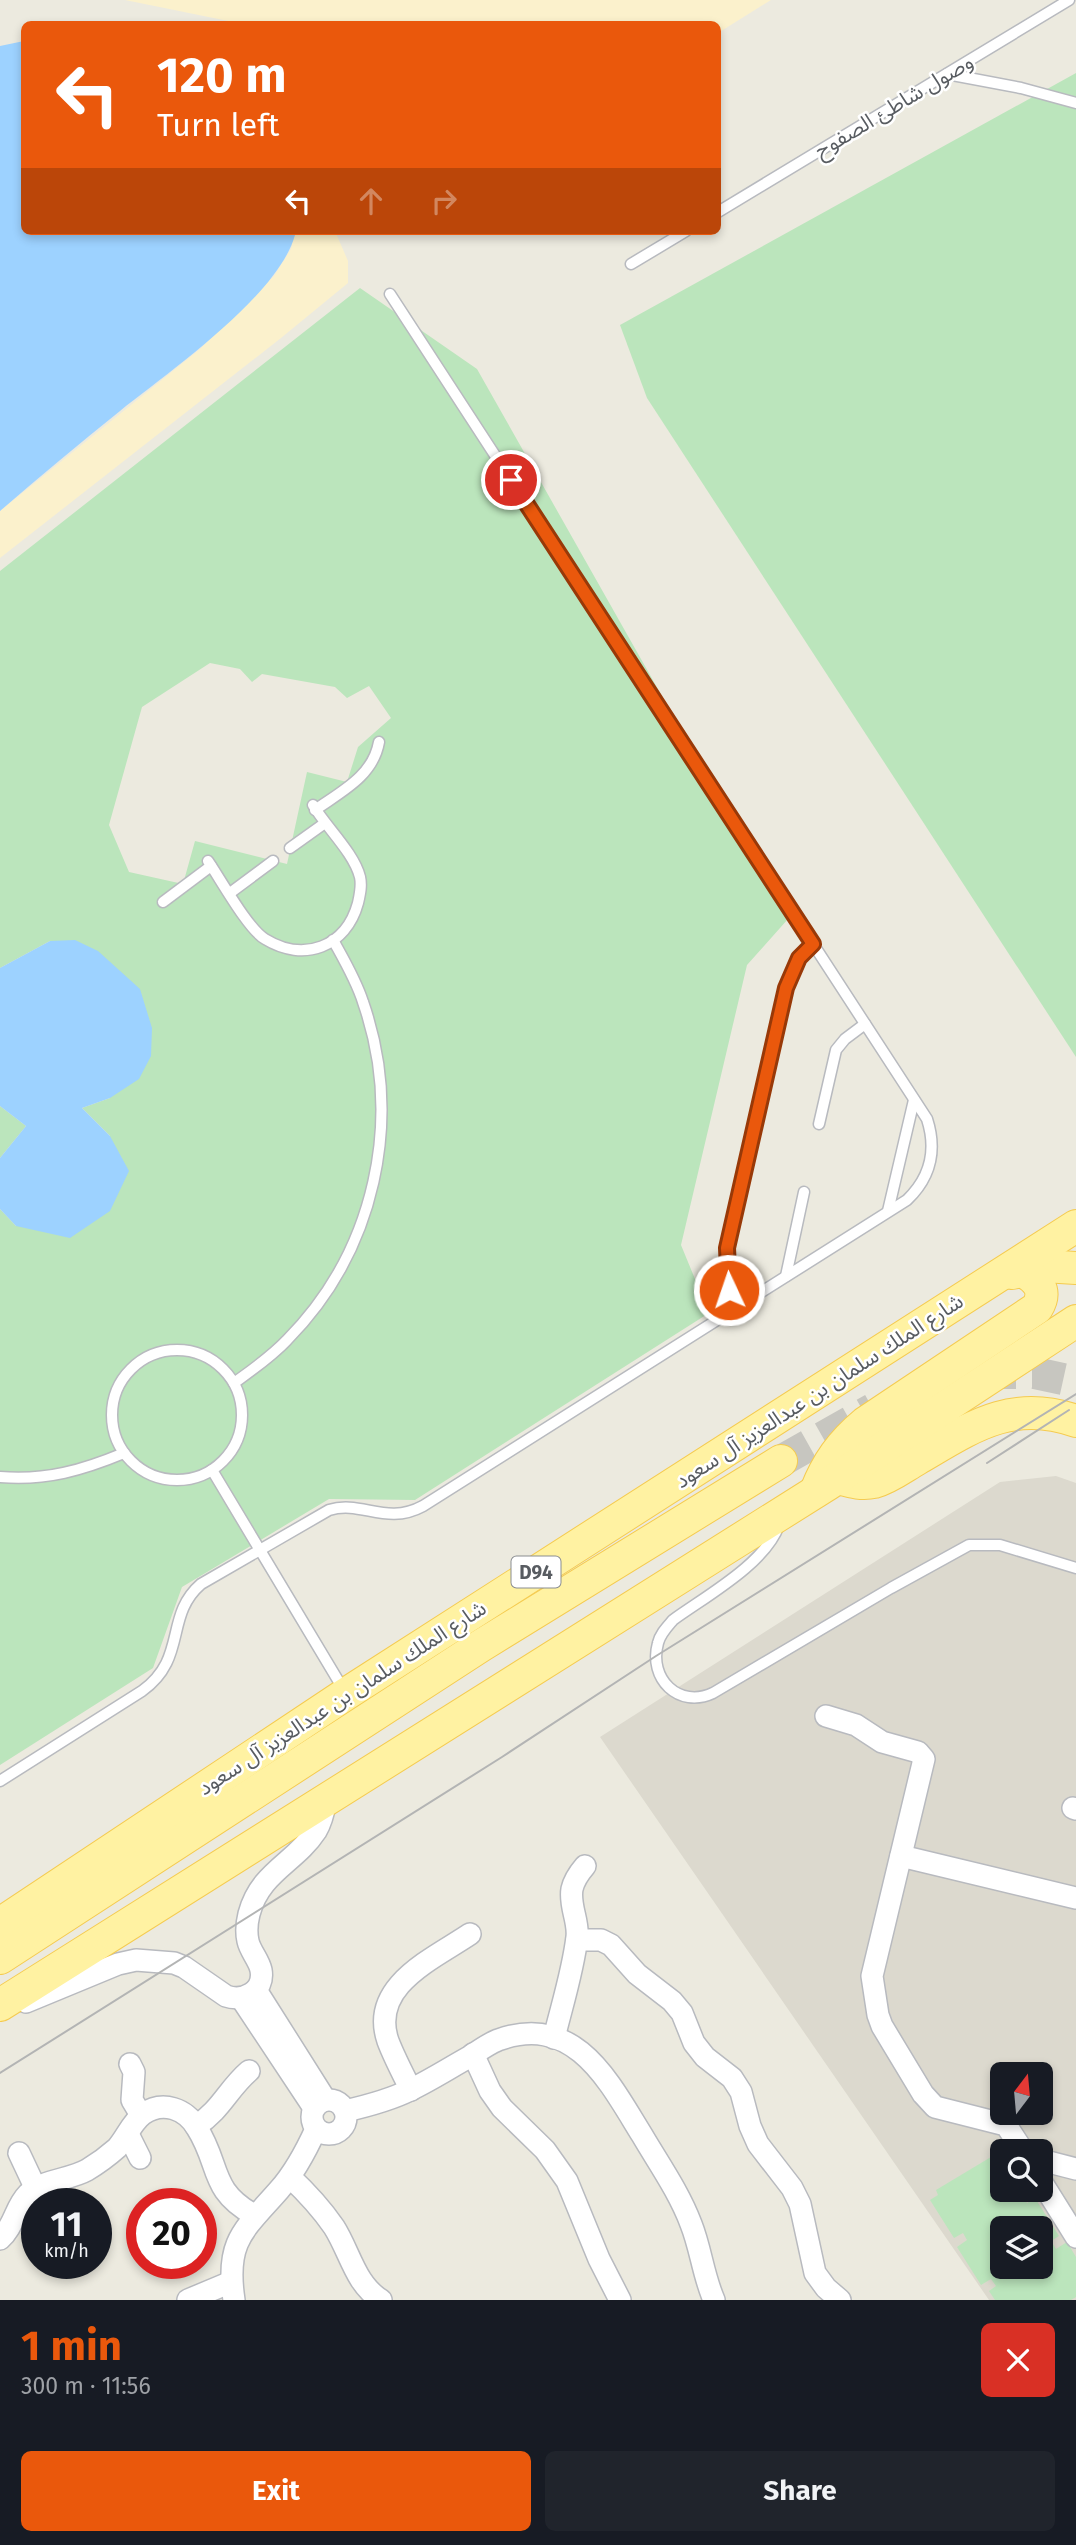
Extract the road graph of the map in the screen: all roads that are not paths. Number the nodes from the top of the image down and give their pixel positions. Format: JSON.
{"nodes":[{"id":1,"x":1069,"y":0,"type":"edge"},
{"id":2,"x":947,"y":74,"type":"junction"},
{"id":3,"x":1076,"y":103,"type":"edge"},
{"id":4,"x":721,"y":210,"type":"edge"},
{"id":5,"x":679,"y":235,"type":"edge"},
{"id":6,"x":631,"y":264,"type":"dead end"},
{"id":7,"x":390,"y":294,"type":"dead end"},
{"id":8,"x":379,"y":742,"type":"dead end"},
{"id":9,"x":325,"y":823,"type":"junction"},
{"id":10,"x":290,"y":848,"type":"dead end"},
{"id":11,"x":273,"y":861,"type":"dead end"},
{"id":12,"x":230,"y":893,"type":"junction"},
{"id":13,"x":163,"y":902,"type":"dead end"},
{"id":14,"x":333,"y":940,"type":"junction"},
{"id":15,"x":813,"y":944,"type":"junction"},
{"id":16,"x":865,"y":1024,"type":"junction"},
{"id":17,"x":914,"y":1100,"type":"junction"},
{"id":18,"x":819,"y":1124,"type":"dead end"},
{"id":19,"x":804,"y":1192,"type":"dead end"},
{"id":20,"x":888,"y":1212,"type":"junction"},
{"id":21,"x":1076,"y":1226,"type":"edge"},
{"id":22,"x":1076,"y":1268,"type":"edge"},
{"id":23,"x":1007,"y":1274,"type":"junction"},
{"id":24,"x":786,"y":1276,"type":"junction"},
{"id":25,"x":734,"y":1309,"type":"junction"},
{"id":26,"x":1076,"y":1321,"type":"edge"},
{"id":27,"x":233,"y":1383,"type":"junction"},
{"id":28,"x":1076,"y":1421,"type":"edge"},
{"id":29,"x":124,"y":1453,"type":"junction"},
{"id":30,"x":781,"y":1461,"type":"tunnel mouth"},
{"id":31,"x":212,"y":1470,"type":"junction"},
{"id":32,"x":0,"y":1477,"type":"edge"},
{"id":33,"x":827,"y":1485,"type":"junction"},
{"id":34,"x":784,"y":1512,"type":"junction"},
{"id":35,"x":261,"y":1550,"type":"junction"},
{"id":36,"x":1076,"y":1568,"type":"edge"},
{"id":37,"x":346,"y":1694,"type":"junction"},
{"id":38,"x":826,"y":1716,"type":"dead end"},
{"id":39,"x":0,"y":1781,"type":"edge"},
{"id":40,"x":326,"y":1800,"type":"junction"},
{"id":41,"x":901,"y":1856,"type":"junction"},
{"id":42,"x":585,"y":1866,"type":"dead end"},
{"id":43,"x":1076,"y":1898,"type":"edge"},
{"id":44,"x":0,"y":1924,"type":"edge"},
{"id":45,"x":470,"y":1934,"type":"dead end"},
{"id":46,"x":577,"y":1940,"type":"junction"},
{"id":47,"x":0,"y":1958,"type":"edge"},
{"id":48,"x":248,"y":1994,"type":"junction"},
{"id":49,"x":0,"y":2007,"type":"edge"},
{"id":50,"x":554,"y":2038,"type":"junction"},
{"id":51,"x":473,"y":2054,"type":"junction"},
{"id":52,"x":130,"y":2064,"type":"dead end"},
{"id":53,"x":249,"y":2071,"type":"dead end"},
{"id":54,"x":411,"y":2090,"type":"junction"},
{"id":55,"x":325,"y":2112,"type":"junction"},
{"id":56,"x":141,"y":2115,"type":"junction"},
{"id":57,"x":196,"y":2126,"type":"junction"},
{"id":58,"x":128,"y":2134,"type":"junction"},
{"id":59,"x":1015,"y":2139,"type":"edge"},
{"id":60,"x":19,"y":2152,"type":"dead end"},
{"id":61,"x":140,"y":2158,"type":"dead end"},
{"id":62,"x":1053,"y":2163,"type":"edge"},
{"id":63,"x":1076,"y":2169,"type":"edge"},
{"id":64,"x":290,"y":2176,"type":"junction"},
{"id":65,"x":29,"y":2188,"type":"edge"},
{"id":66,"x":41,"y":2188,"type":"edge"},
{"id":67,"x":1053,"y":2200,"type":"edge"},
{"id":68,"x":21,"y":2209,"type":"edge"},
{"id":69,"x":254,"y":2215,"type":"junction"},
{"id":70,"x":1076,"y":2236,"type":"edge"},
{"id":71,"x":0,"y":2239,"type":"edge"},
{"id":72,"x":233,"y":2291,"type":"edge"},
{"id":73,"x":188,"y":2300,"type":"edge"},
{"id":74,"x":381,"y":2300,"type":"edge"},
{"id":75,"x":620,"y":2300,"type":"edge"},
{"id":76,"x":714,"y":2300,"type":"edge"},
{"id":77,"x":841,"y":2300,"type":"edge"}],
"edges":[{"from":1,"to":2,"type":"lane","name":"وصول شاطئ الصفوح"},
{"from":2,"to":3,"type":"lane"},
{"from":2,"to":4,"type":"lane","name":"وصول شاطئ الصفوح"},
{"from":5,"to":6,"type":"lane"},
{"from":7,"to":15,"type":"lane"},
{"from":8,"to":9,"type":"lane"},
{"from":9,"to":10,"type":"lane"},
{"from":9,"to":14,"type":"lane"},
{"from":11,"to":12,"type":"lane"},
{"from":12,"to":13,"type":"lane"},
{"from":12,"to":14,"type":"lane"},
{"from":14,"to":27,"type":"lane"},
{"from":15,"to":16,"type":"lane"},
{"from":15,"to":25,"type":"lane"},
{"from":16,"to":17,"type":"lane"},
{"from":16,"to":18,"type":"lane"},
{"from":17,"to":20,"type":"lane"},
{"from":17,"to":20,"type":"lane"},
{"from":19,"to":24,"type":"lane"},
{"from":20,"to":24,"type":"lane"},
{"from":21,"to":23,"type":"main road","name":"شارع الملك سلمان بن عبدالعزيز آل سعود","number":"D94"},
{"from":22,"to":23,"type":"main road"},
{"from":23,"to":33,"type":"main road"},
{"from":23,"to":37,"type":"main road","name":"شارع الملك سلمان بن عبدالعزيز آل سعود","number":"D94"},
{"from":24,"to":25,"type":"lane"},
{"from":25,"to":35,"type":"lane"},
{"from":26,"to":33,"type":"main road"},
{"from":27,"to":29,"type":"lane"},
{"from":27,"to":31,"type":"lane"},
{"from":28,"to":33,"type":"main road"},
{"from":29,"to":31,"type":"lane"},
{"from":29,"to":32,"type":"lane"},
{"from":30,"to":47,"type":"main road"},
{"from":31,"to":35,"type":"lane"},
{"from":33,"to":34,"type":"main road"},
{"from":34,"to":36,"type":"lane"},
{"from":34,"to":40,"type":"main road"},
{"from":35,"to":37,"type":"lane"},
{"from":35,"to":39,"type":"lane"},
{"from":37,"to":44,"type":"main road","name":"شارع الملك سلمان بن عبدالعزيز آل سعود","number":"D94"},
{"from":38,"to":41,"type":"street"},
{"from":40,"to":48,"type":"street"},
{"from":40,"to":49,"type":"main road"},
{"from":41,"to":43,"type":"street"},
{"from":41,"to":59,"type":"street"},
{"from":42,"to":46,"type":"street"},
{"from":45,"to":54,"type":"street"},
{"from":46,"to":50,"type":"street"},
{"from":46,"to":77,"type":"street"},
{"from":48,"to":49,"type":"street"},
{"from":48,"to":55,"type":"street"},
{"from":50,"to":51,"type":"street"},
{"from":50,"to":76,"type":"street"},
{"from":51,"to":54,"type":"street"},
{"from":51,"to":75,"type":"street"},
{"from":52,"to":56,"type":"street"},
{"from":53,"to":57,"type":"street"},
{"from":54,"to":55,"type":"street"},
{"from":55,"to":64,"type":"street"},
{"from":56,"to":57,"type":"street"},
{"from":56,"to":58,"type":"street"},
{"from":57,"to":69,"type":"street"},
{"from":58,"to":61,"type":"street"},
{"from":58,"to":66,"type":"street"},
{"from":60,"to":65,"type":"street"},
{"from":62,"to":63,"type":"street"},
{"from":64,"to":69,"type":"street"},
{"from":64,"to":74,"type":"street"},
{"from":67,"to":70,"type":"street"},
{"from":68,"to":71,"type":"street"},
{"from":69,"to":72,"type":"street"},
{"from":72,"to":73,"type":"street"}]}
